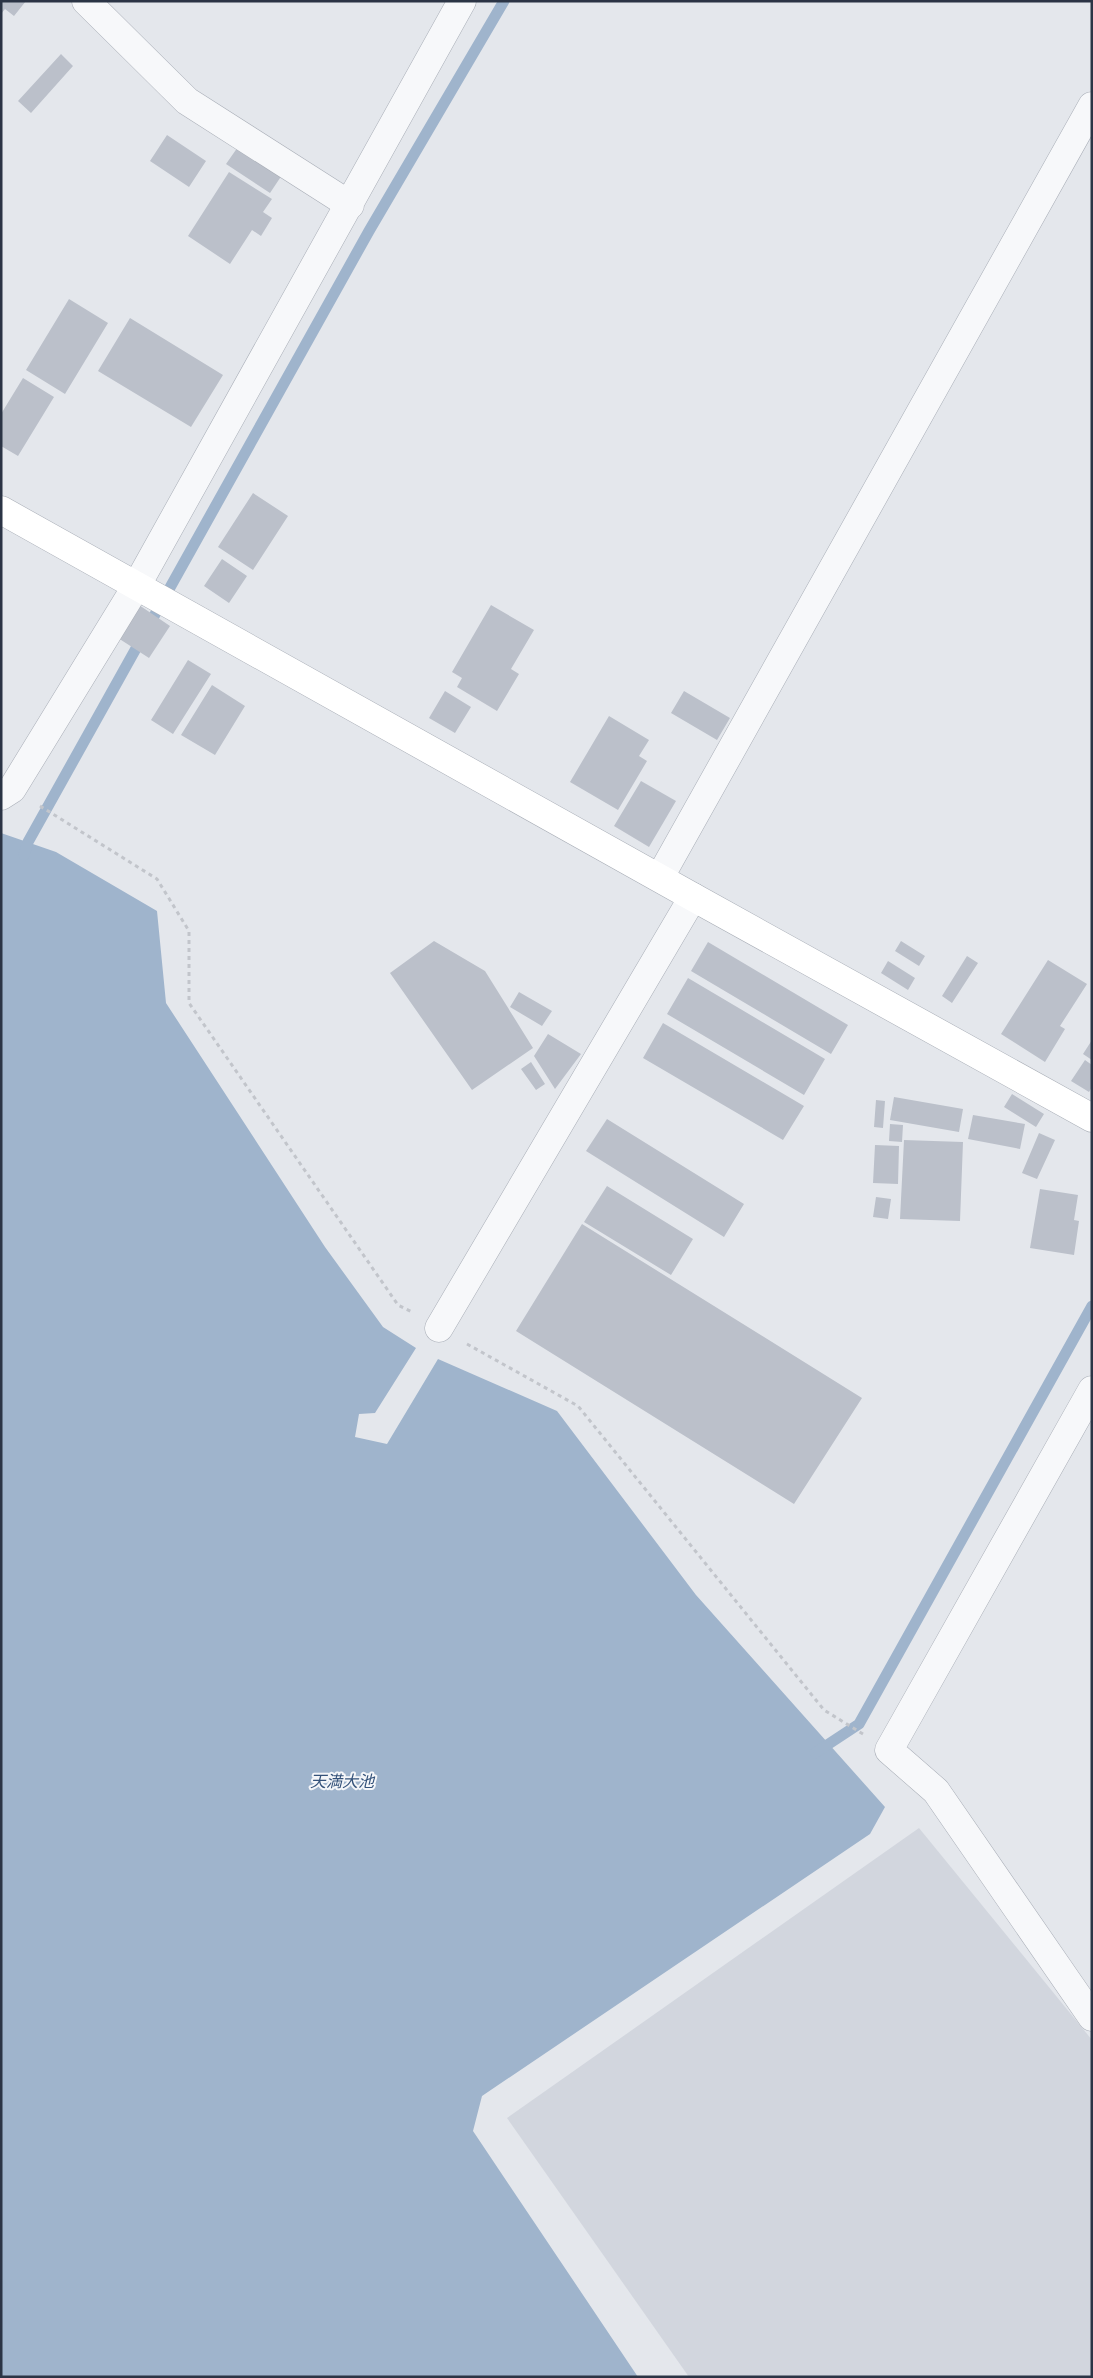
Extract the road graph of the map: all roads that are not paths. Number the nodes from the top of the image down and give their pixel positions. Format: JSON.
{"nodes":[{"id":1,"x":86,"y":1,"type":"edge"},
{"id":2,"x":462,"y":1,"type":"edge"},
{"id":3,"x":1092,"y":106,"type":"edge"},
{"id":4,"x":350,"y":205,"type":"junction"},
{"id":5,"x":1,"y":510,"type":"edge"},
{"id":6,"x":137,"y":585,"type":"junction"},
{"id":7,"x":1,"y":796,"type":"edge"},
{"id":8,"x":660,"y":877,"type":"junction"},
{"id":9,"x":693,"y":897,"type":"junction"},
{"id":10,"x":1092,"y":1118,"type":"edge"},
{"id":11,"x":439,"y":1328,"type":"dead end"},
{"id":12,"x":1092,"y":1390,"type":"edge"},
{"id":13,"x":1092,"y":2017,"type":"edge"}],
"edges":[{"from":1,"to":4,"type":"street"},
{"from":2,"to":4,"type":"street"},
{"from":3,"to":8,"type":"street"},
{"from":4,"to":6,"type":"street"},
{"from":5,"to":6,"type":"street"},
{"from":6,"to":7,"type":"street"},
{"from":6,"to":8,"type":"street"},
{"from":8,"to":9,"type":"street"},
{"from":9,"to":10,"type":"street"},
{"from":9,"to":11,"type":"street"},
{"from":12,"to":13,"type":"street"}]}
